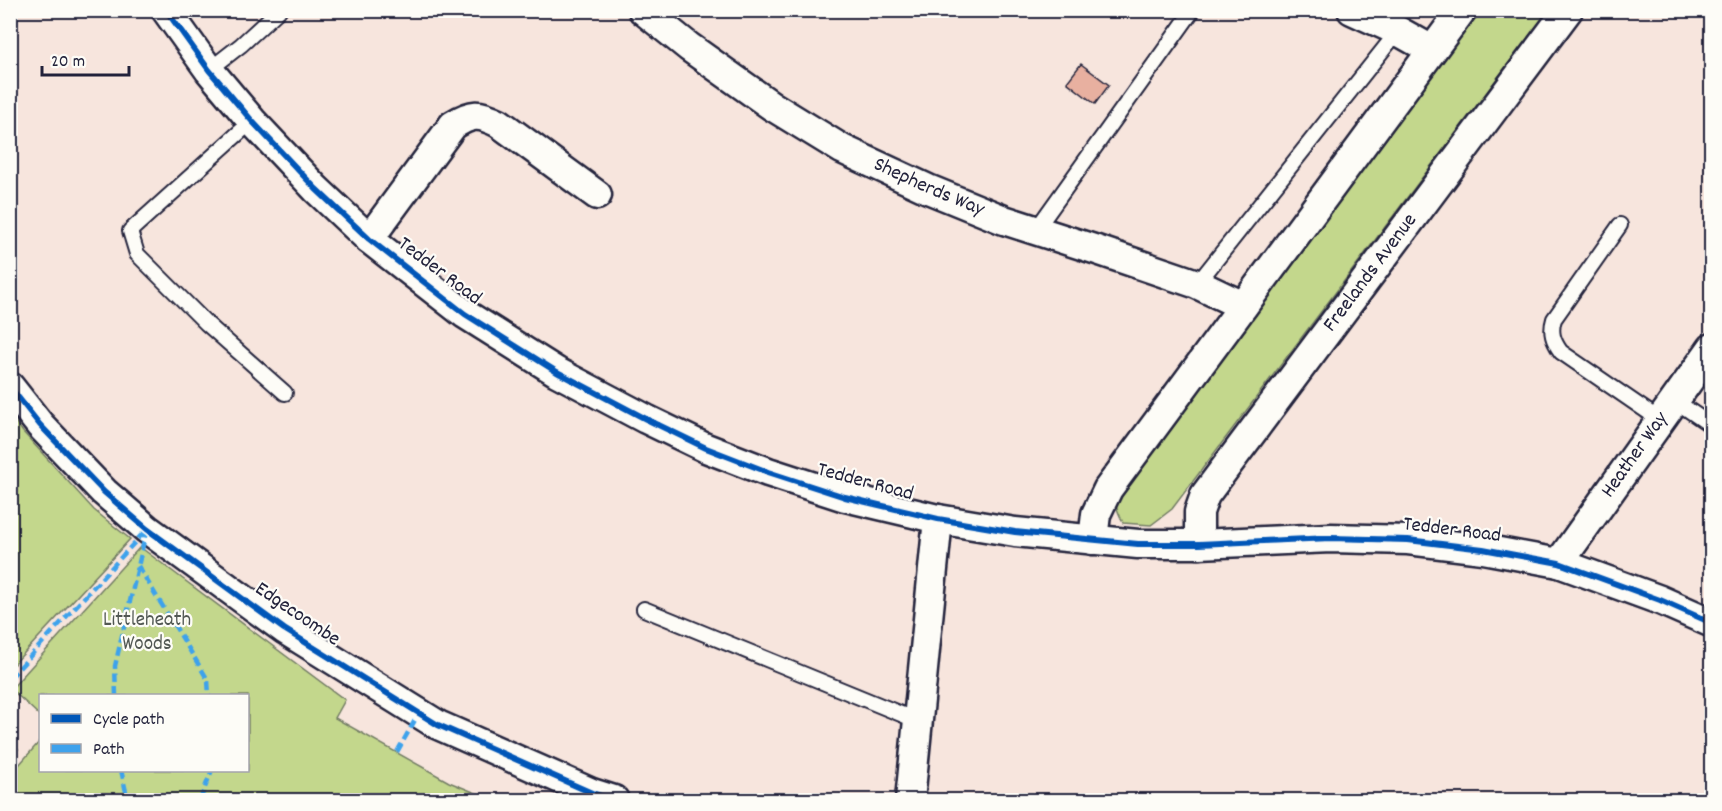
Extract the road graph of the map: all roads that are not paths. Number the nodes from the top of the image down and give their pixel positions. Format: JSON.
{"nodes":[{"id":1,"x":166,"y":10,"type":"edge"},
{"id":2,"x":279,"y":10,"type":"edge"},
{"id":3,"x":643,"y":10,"type":"edge"},
{"id":4,"x":1193,"y":10,"type":"edge"},
{"id":5,"x":1352,"y":10,"type":"edge"},
{"id":6,"x":1462,"y":10,"type":"edge"},
{"id":7,"x":1568,"y":10,"type":"edge"},
{"id":8,"x":1398,"y":31,"type":"junction"},
{"id":9,"x":1432,"y":50,"type":"junction"},
{"id":10,"x":209,"y":70,"type":"junction"},
{"id":11,"x":252,"y":121,"type":"junction"},
{"id":12,"x":597,"y":195,"type":"dead end"},
{"id":13,"x":1620,"y":225,"type":"dead end"},
{"id":14,"x":1035,"y":231,"type":"junction"},
{"id":15,"x":369,"y":239,"type":"junction"},
{"id":16,"x":1197,"y":284,"type":"junction"},
{"id":17,"x":1243,"y":306,"type":"junction"},
{"id":18,"x":1712,"y":348,"type":"edge"},
{"id":19,"x":10,"y":387,"type":"edge"},
{"id":20,"x":285,"y":393,"type":"dead end"},
{"id":21,"x":1667,"y":410,"type":"junction"},
{"id":22,"x":1712,"y":426,"type":"edge"},
{"id":23,"x":938,"y":519,"type":"junction"},
{"id":24,"x":1093,"y":540,"type":"junction"},
{"id":25,"x":1199,"y":544,"type":"junction"},
{"id":26,"x":1559,"y":563,"type":"junction"},
{"id":27,"x":644,"y":609,"type":"dead end"},
{"id":28,"x":1712,"y":622,"type":"edge"},
{"id":29,"x":918,"y":721,"type":"junction"},
{"id":30,"x":614,"y":801,"type":"edge"},
{"id":31,"x":910,"y":801,"type":"edge"}],
"edges":[{"from":1,"to":10,"type":"street","name":"Tedder Road"},
{"from":2,"to":10,"type":"lane"},
{"from":3,"to":14,"type":"street","name":"Shepherds Way"},
{"from":4,"to":14,"type":"lane"},
{"from":5,"to":8,"type":"street"},
{"from":6,"to":9,"type":"street"},
{"from":7,"to":25,"type":"street","name":"Freelands Avenue"},
{"from":8,"to":9,"type":"street"},
{"from":8,"to":16,"type":"lane"},
{"from":9,"to":17,"type":"street"},
{"from":10,"to":11,"type":"street","name":"Tedder Road"},
{"from":11,"to":15,"type":"street","name":"Tedder Road"},
{"from":11,"to":20,"type":"lane"},
{"from":12,"to":15,"type":"street","name":"Tedder Road"},
{"from":13,"to":21,"type":"lane"},
{"from":14,"to":16,"type":"street","name":"Shepherds Way"},
{"from":15,"to":23,"type":"street","name":"Tedder Road"},
{"from":16,"to":17,"type":"street","name":"Shepherds Way"},
{"from":17,"to":24,"type":"street"},
{"from":18,"to":21,"type":"street","name":"Heather Way"},
{"from":19,"to":30,"type":"street","name":"Edgecoombe"},
{"from":21,"to":22,"type":"lane"},
{"from":21,"to":26,"type":"street","name":"Heather Way"},
{"from":23,"to":24,"type":"street","name":"Tedder Road"},
{"from":23,"to":29,"type":"street"},
{"from":24,"to":25,"type":"street","name":"Tedder Road"},
{"from":25,"to":26,"type":"street","name":"Tedder Road"},
{"from":26,"to":28,"type":"street","name":"Tedder Road"},
{"from":27,"to":29,"type":"lane"},
{"from":29,"to":31,"type":"street"}]}
